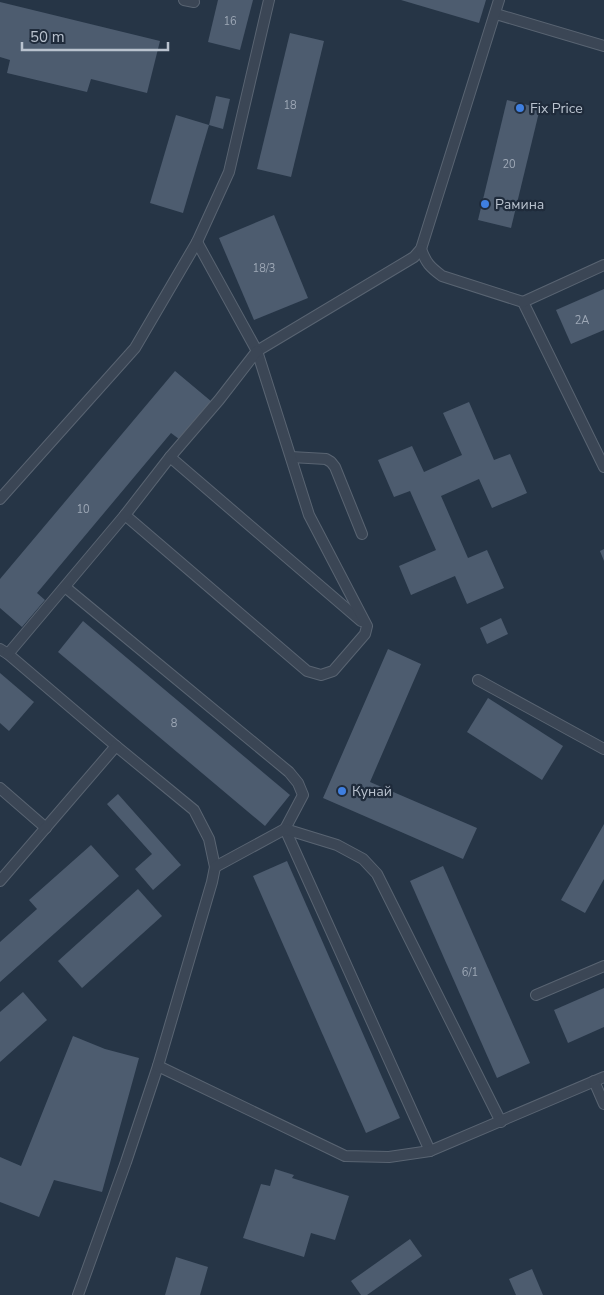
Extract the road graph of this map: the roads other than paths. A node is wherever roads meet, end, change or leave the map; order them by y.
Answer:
1 (269, 0) edge
2 (499, 0) edge
3 (496, 14) junction
4 (604, 46) edge
5 (197, 242) junction
6 (421, 249) junction
7 (604, 265) edge
8 (523, 302) junction
9 (257, 351) junction
10 (170, 457) junction
11 (291, 457) junction
12 (604, 467) edge
13 (0, 499) edge
14 (125, 515) junction
15 (362, 534) dead end
16 (65, 587) junction
17 (367, 626) junction
18 (4, 651) edge
19 (478, 680) dead end
20 (116, 746) junction
21 (604, 749) edge
22 (0, 788) edge
23 (46, 828) junction
24 (285, 829) junction
25 (214, 866) junction
26 (0, 881) edge
27 (604, 966) edge
28 (536, 995) dead end
29 (158, 1066) junction
30 (599, 1079) edge
31 (604, 1104) edge
32 (500, 1122) junction
33 (430, 1151) junction
34 (78, 1295) edge

1 - 5 lane
2 - 3 lane
3 - 4 lane
3 - 6 lane
5 - 9 lane
5 - 13 lane
6 - 8 lane
6 - 9 lane
7 - 8 lane
8 - 12 lane
9 - 10 lane
9 - 11 lane
10 - 14 lane
10 - 17 lane
11 - 15 lane
11 - 17 lane
14 - 16 lane
14 - 17 lane
16 - 18 lane
16 - 24 lane
18 - 20 lane
19 - 21 lane
20 - 23 lane
20 - 25 lane
22 - 23 lane
23 - 26 lane
24 - 25 lane
24 - 32 lane
24 - 33 lane
25 - 29 lane
27 - 28 lane
29 - 33 lane
29 - 34 lane
30 - 31 lane
30 - 32 lane
32 - 33 lane

